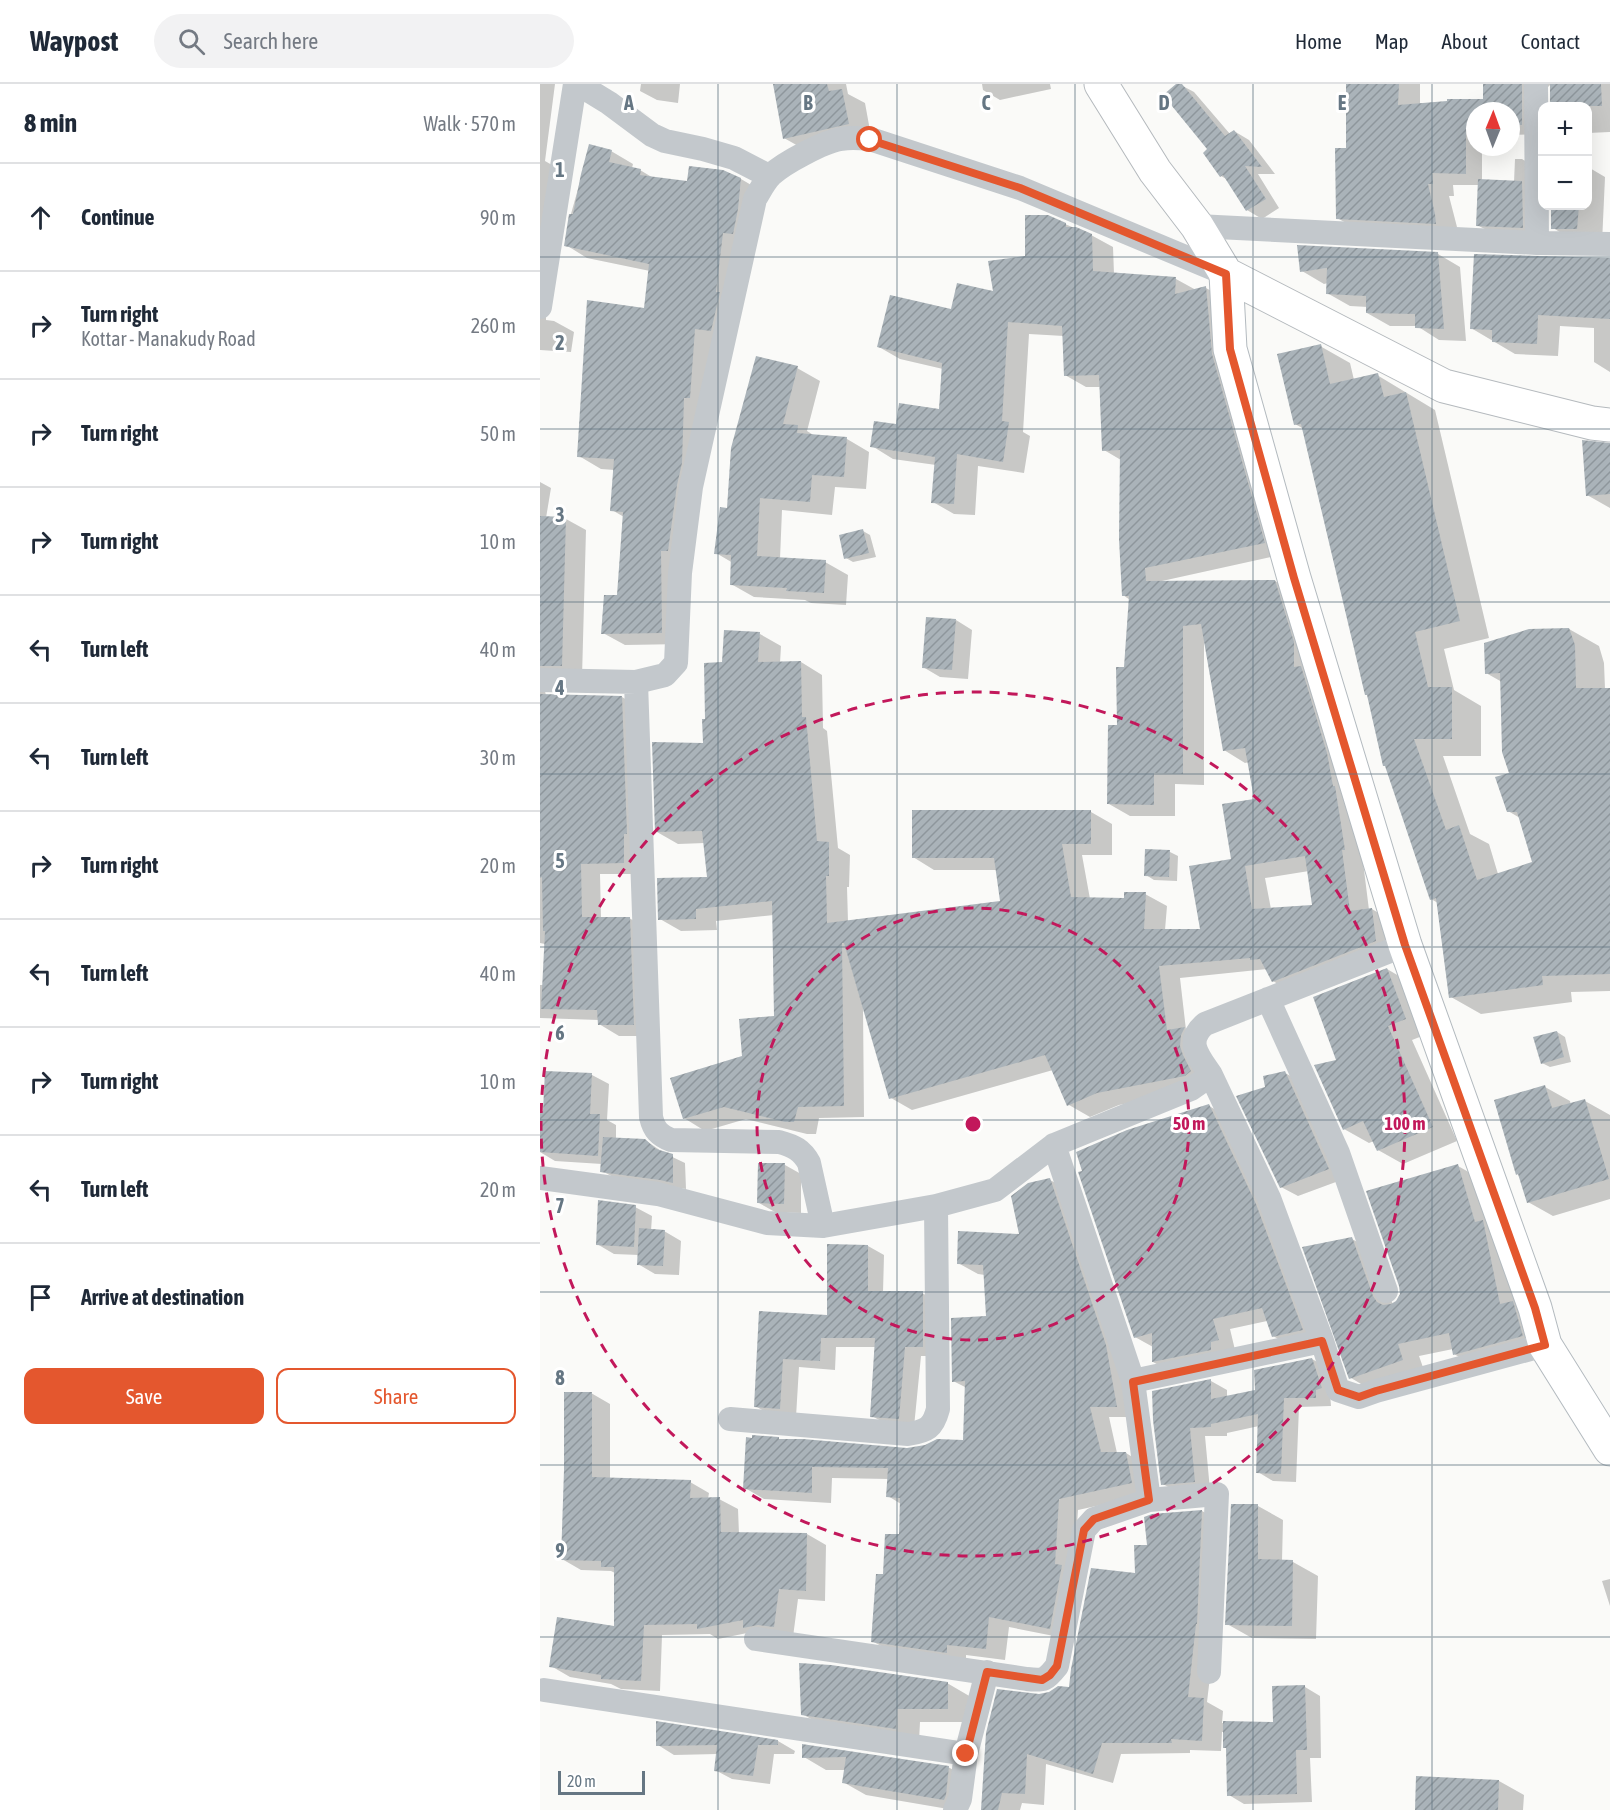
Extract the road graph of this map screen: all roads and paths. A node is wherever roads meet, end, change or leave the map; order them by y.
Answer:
1 (576, 84) edge
2 (1101, 84) edge
3 (1536, 84) edge
4 (770, 176) junction
5 (1197, 226) junction
6 (1537, 243) junction
7 (1610, 244) edge
8 (1226, 274) junction
9 (540, 307) edge
10 (1610, 425) edge
11 (540, 680) edge
12 (636, 682) junction
13 (1405, 945) junction
14 (1268, 999) junction
15 (1211, 1075) junction
16 (1054, 1145) junction
17 (540, 1178) edge
18 (936, 1206) junction
19 (823, 1226) junction
20 (1386, 1291) dead end
21 (1322, 1341) junction
22 (1545, 1345) junction
23 (1133, 1382) junction
24 (730, 1419) dead end
25 (1610, 1449) edge
26 (1149, 1500) junction
27 (756, 1639) dead end
28 (987, 1672) junction
29 (1209, 1672) dead end
30 (544, 1690) dead end
31 (966, 1754) junction
32 (955, 1810) edge

1 - 4 street
1 - 9 street
2 - 5 main road
3 - 6 street
4 - 8 street
4 - 12 street
5 - 6 street
5 - 8 main road
6 - 7 street
8 - 10 main road
8 - 13 main road
11 - 12 street
12 - 19 street
13 - 14 street
13 - 22 main road
14 - 15 street
14 - 20 street
15 - 16 street
15 - 21 street
16 - 18 street
16 - 23 street
17 - 19 street
18 - 19 street
18 - 24 street
21 - 22 street
21 - 23 street
22 - 25 main road
23 - 26 street
26 - 28 street
26 - 29 street
27 - 28 street
28 - 31 street
30 - 31 street
31 - 32 street

